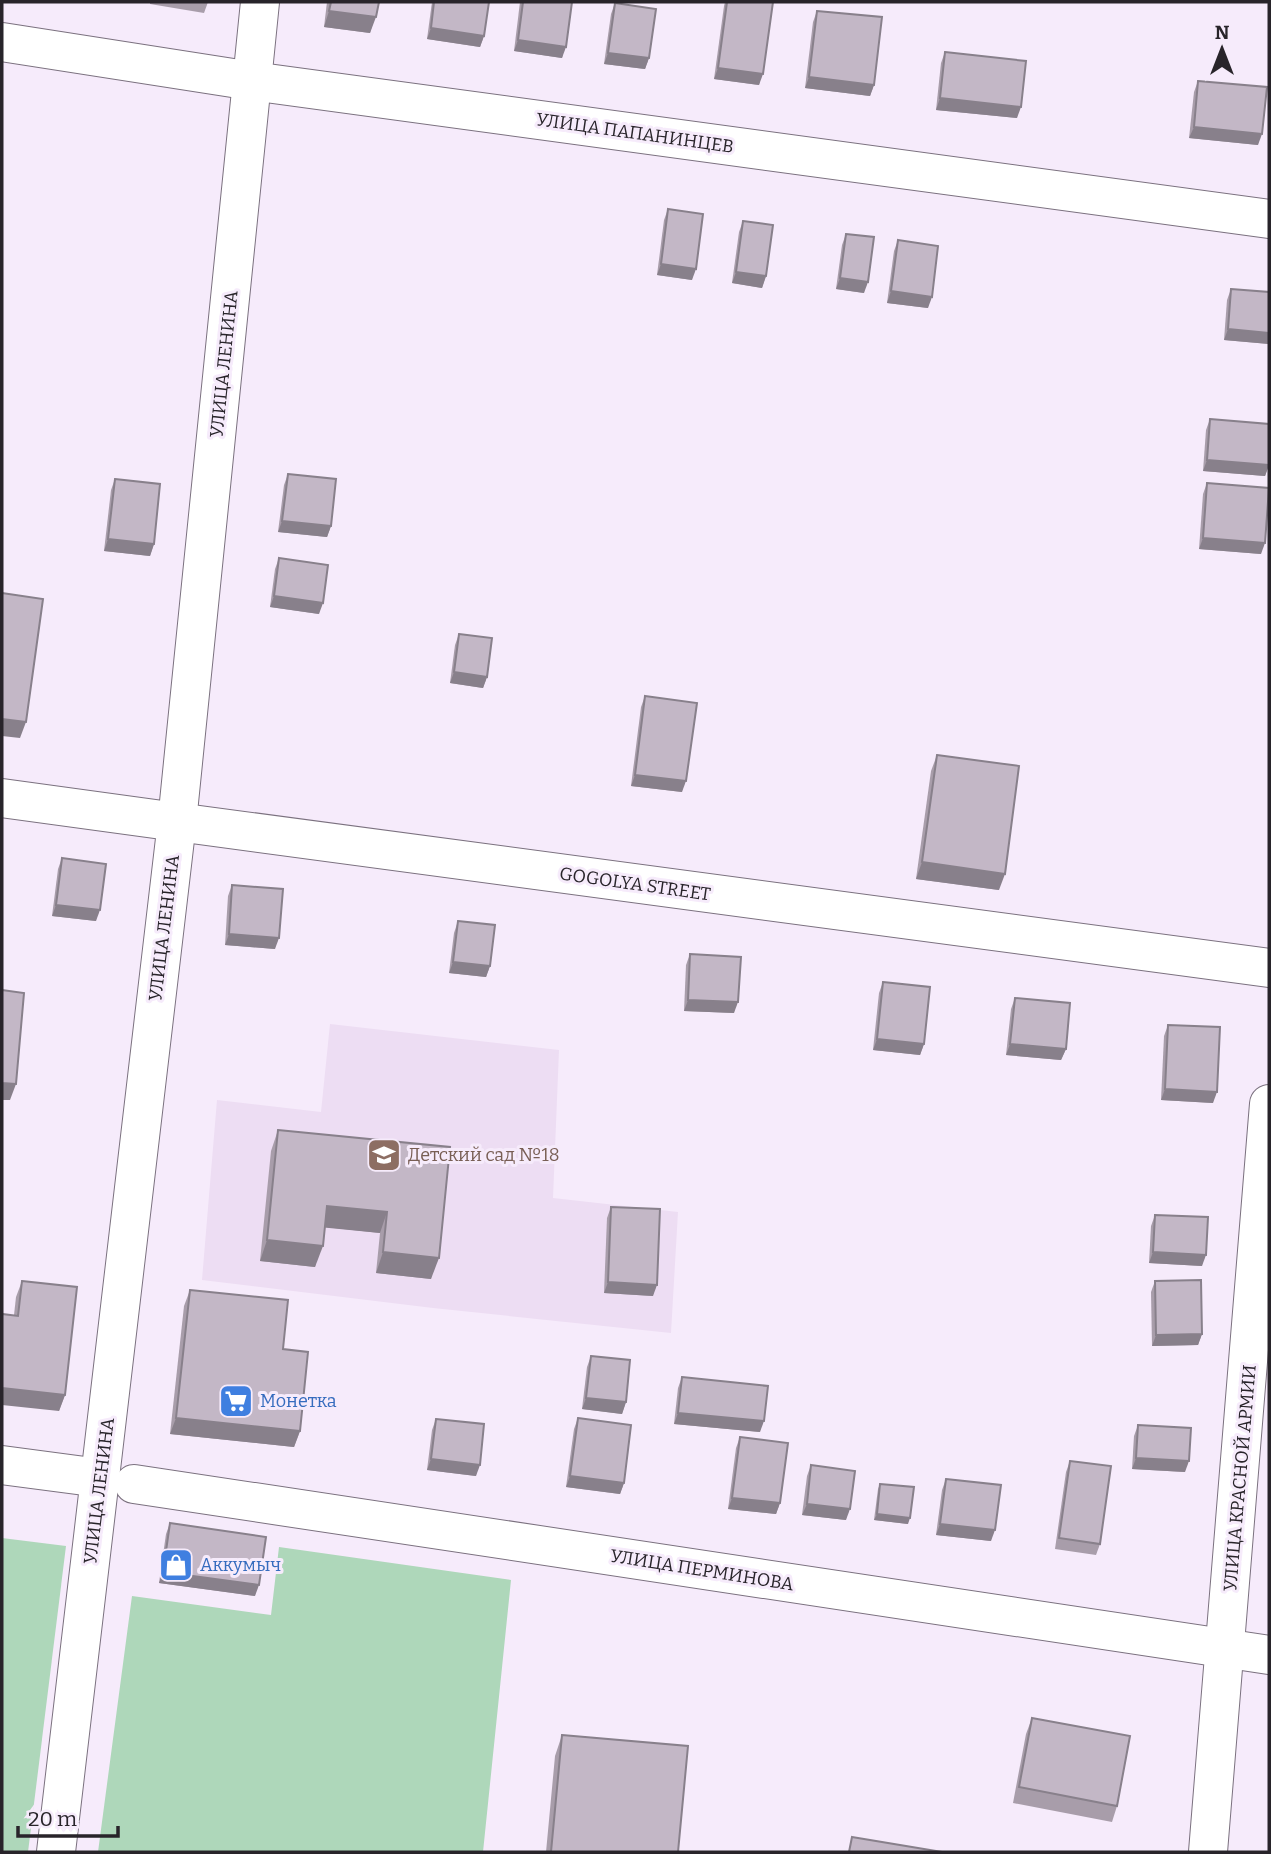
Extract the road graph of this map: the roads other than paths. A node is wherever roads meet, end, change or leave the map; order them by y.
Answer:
1 (260, 2) edge
2 (2, 42) edge
3 (253, 81) junction
4 (1269, 219) edge
5 (2, 798) edge
6 (177, 822) junction
7 (1269, 968) edge
8 (1269, 1104) edge
9 (2, 1465) edge
10 (117, 1481) junction
11 (1226, 1648) junction
12 (1269, 1655) edge
13 (56, 1852) edge
14 (1208, 1852) edge

1 - 3 street, УЛИЦА ЛЕНИНА
2 - 3 street, УЛИЦА ПАПАНИНЦЕВ
3 - 4 street, УЛИЦА ПАПАНИНЦЕВ
3 - 6 street, УЛИЦА ЛЕНИНА
5 - 6 street, GOGOLYA STREET
6 - 7 street, GOGOLYA STREET
6 - 10 street, УЛИЦА ЛЕНИНА
8 - 11 street, УЛИЦА КРАСНОЙ АРМИИ
9 - 10 street, УЛИЦА ПЕРМИНОВА
10 - 11 street, УЛИЦА ПЕРМИНОВА
10 - 13 street, УЛИЦА ЛЕНИНА
11 - 12 street, УЛИЦА ПЕРМИНОВА
11 - 14 street, УЛИЦА КРАСНОЙ АРМИИ

